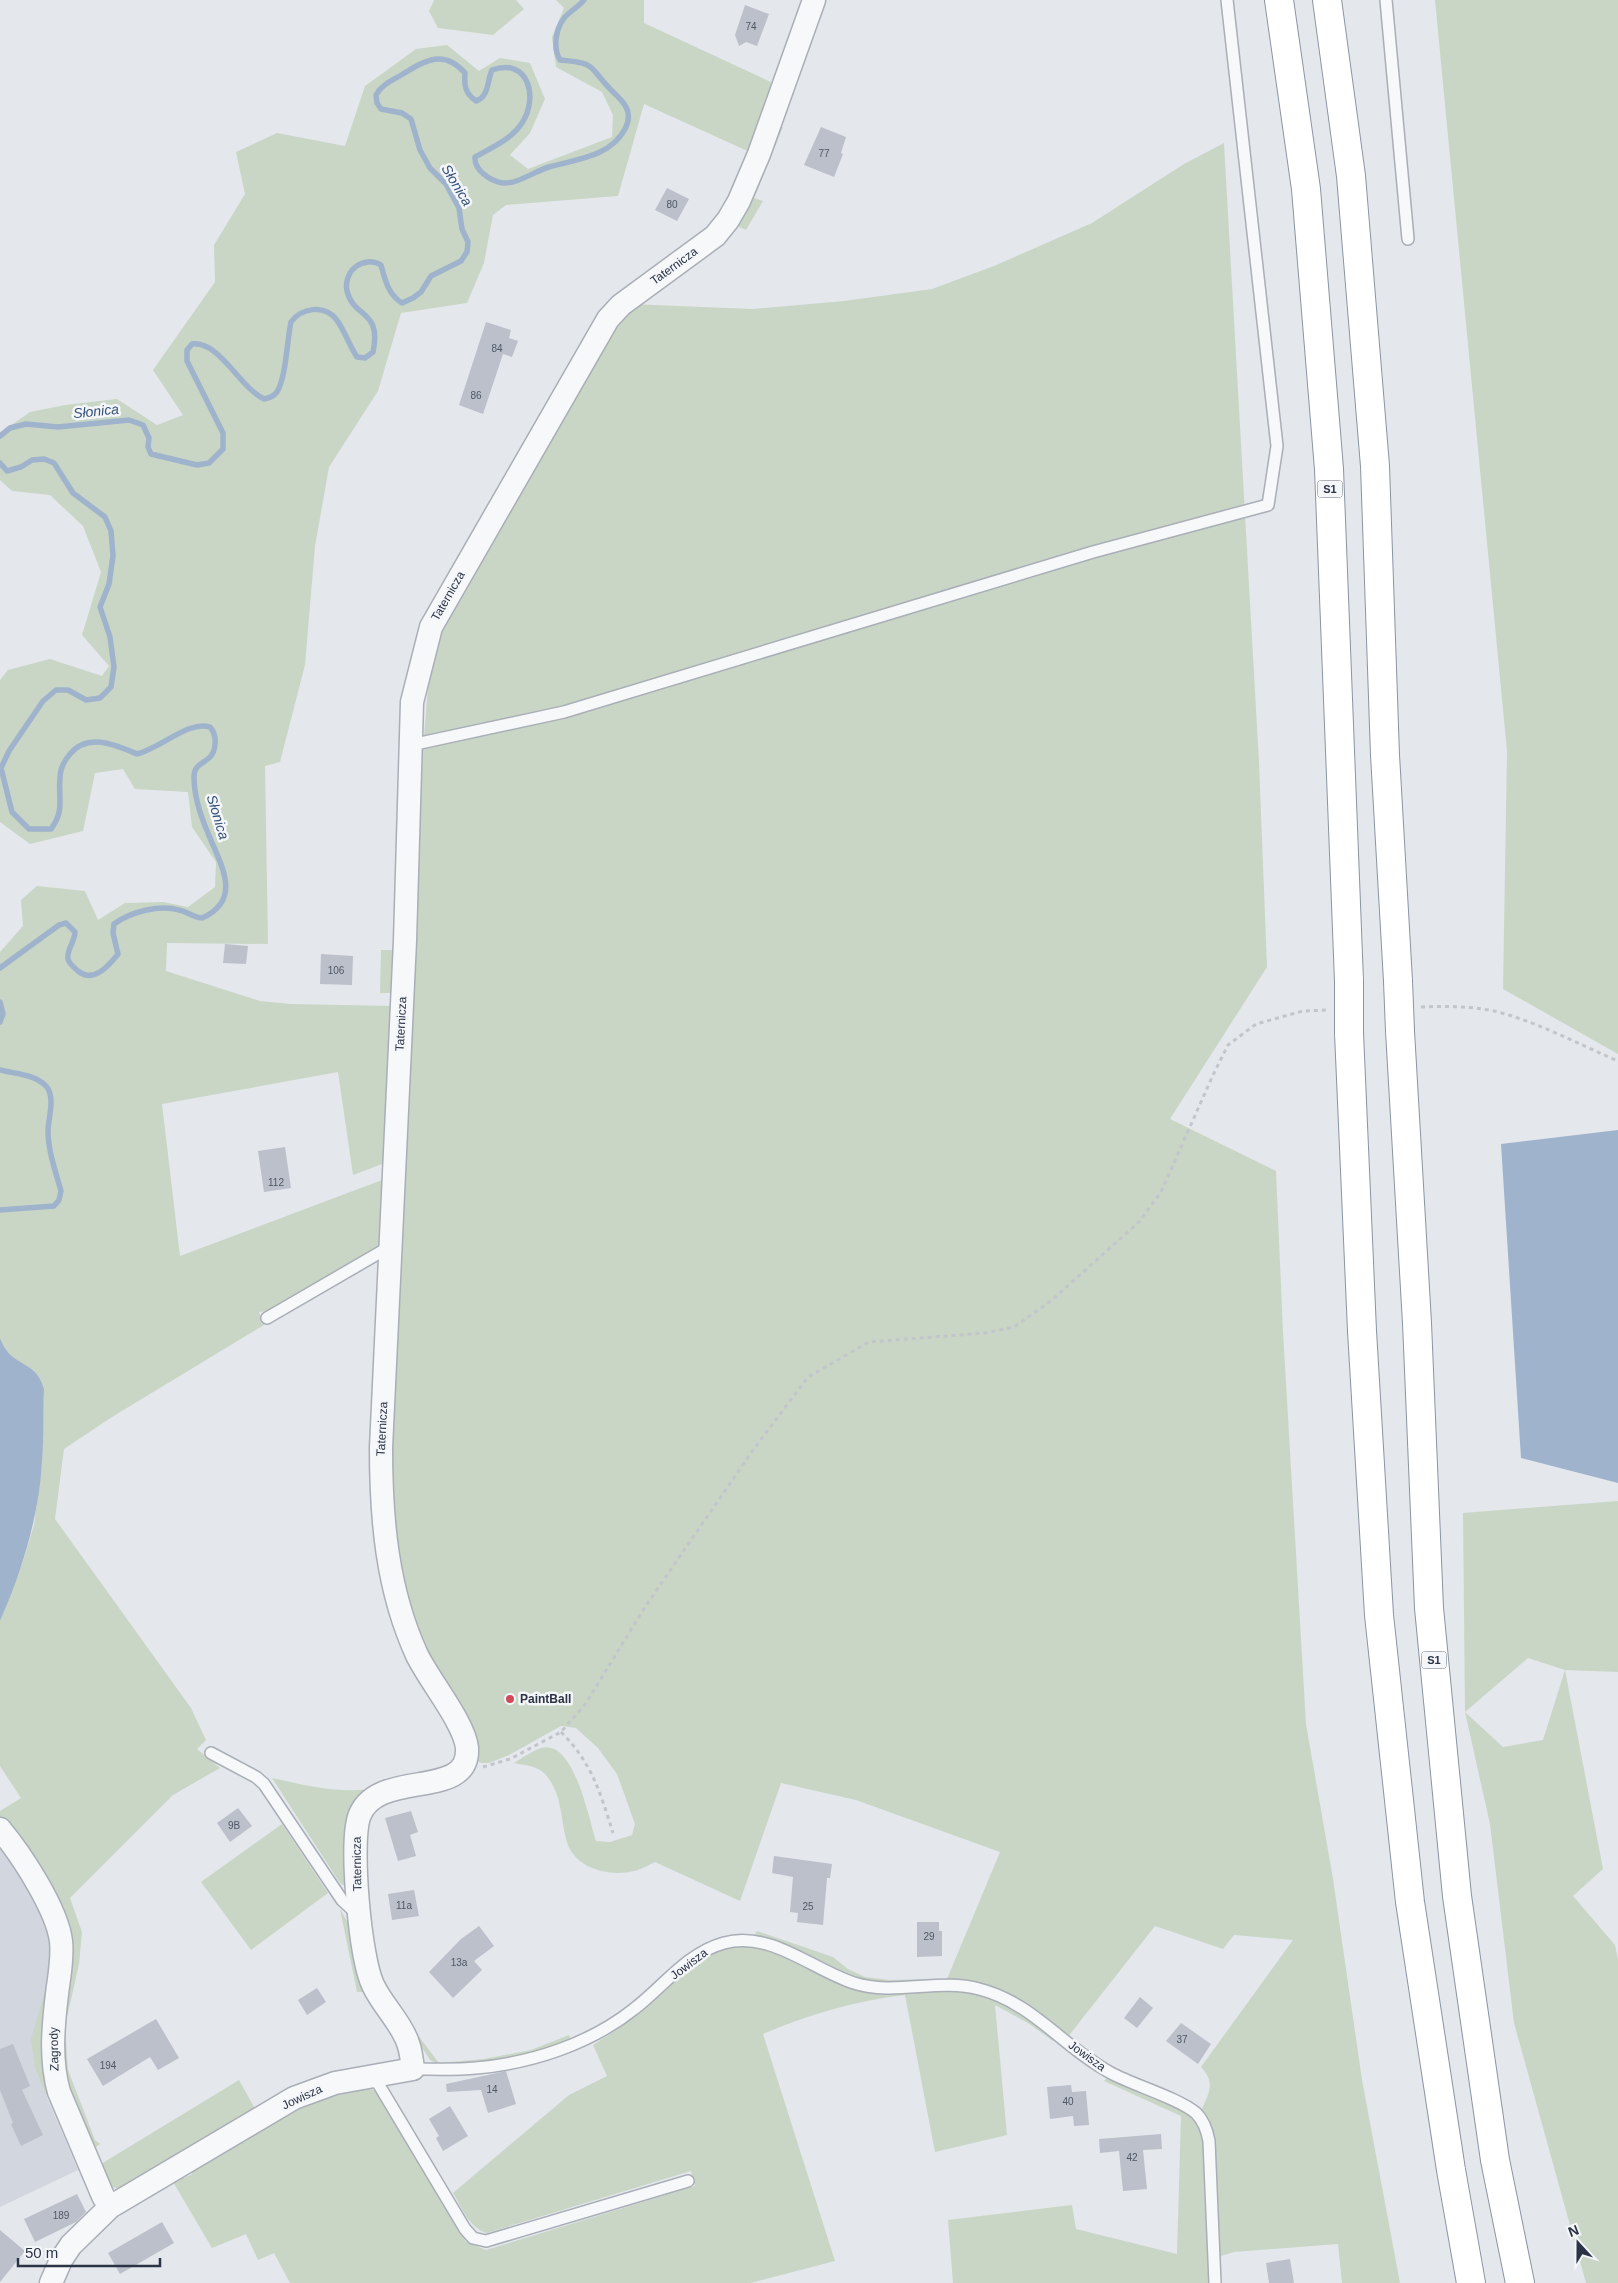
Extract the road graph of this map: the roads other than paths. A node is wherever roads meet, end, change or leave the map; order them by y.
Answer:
1 (814, 0) edge
2 (1227, 0) edge
3 (1279, 0) edge
4 (1327, 0) edge
5 (1386, 0) edge
6 (1408, 239) dead end
7 (411, 744) junction
8 (391, 1246) junction
9 (267, 1318) dead end
10 (211, 1753) dead end
11 (0, 1829) edge
12 (359, 1916) junction
13 (413, 2069) junction
14 (373, 2075) junction
15 (688, 2181) dead end
16 (110, 2208) junction
17 (51, 2283) edge
18 (1215, 2283) edge
19 (1471, 2283) edge
20 (1520, 2283) edge

1 - 7 street, Taternicza
2 - 7 lane
3 - 19 highway, S1, bridge
4 - 20 highway, S1, bridge
5 - 6 lane
7 - 8 street, Taternicza
8 - 9 lane
8 - 12 street, Taternicza
10 - 12 lane
11 - 16 street, Zagrody
12 - 13 street, Taternicza
13 - 14 street, Jowisza
13 - 18 lane, Jowisza
14 - 15 lane
14 - 16 street, Jowisza
16 - 17 street

